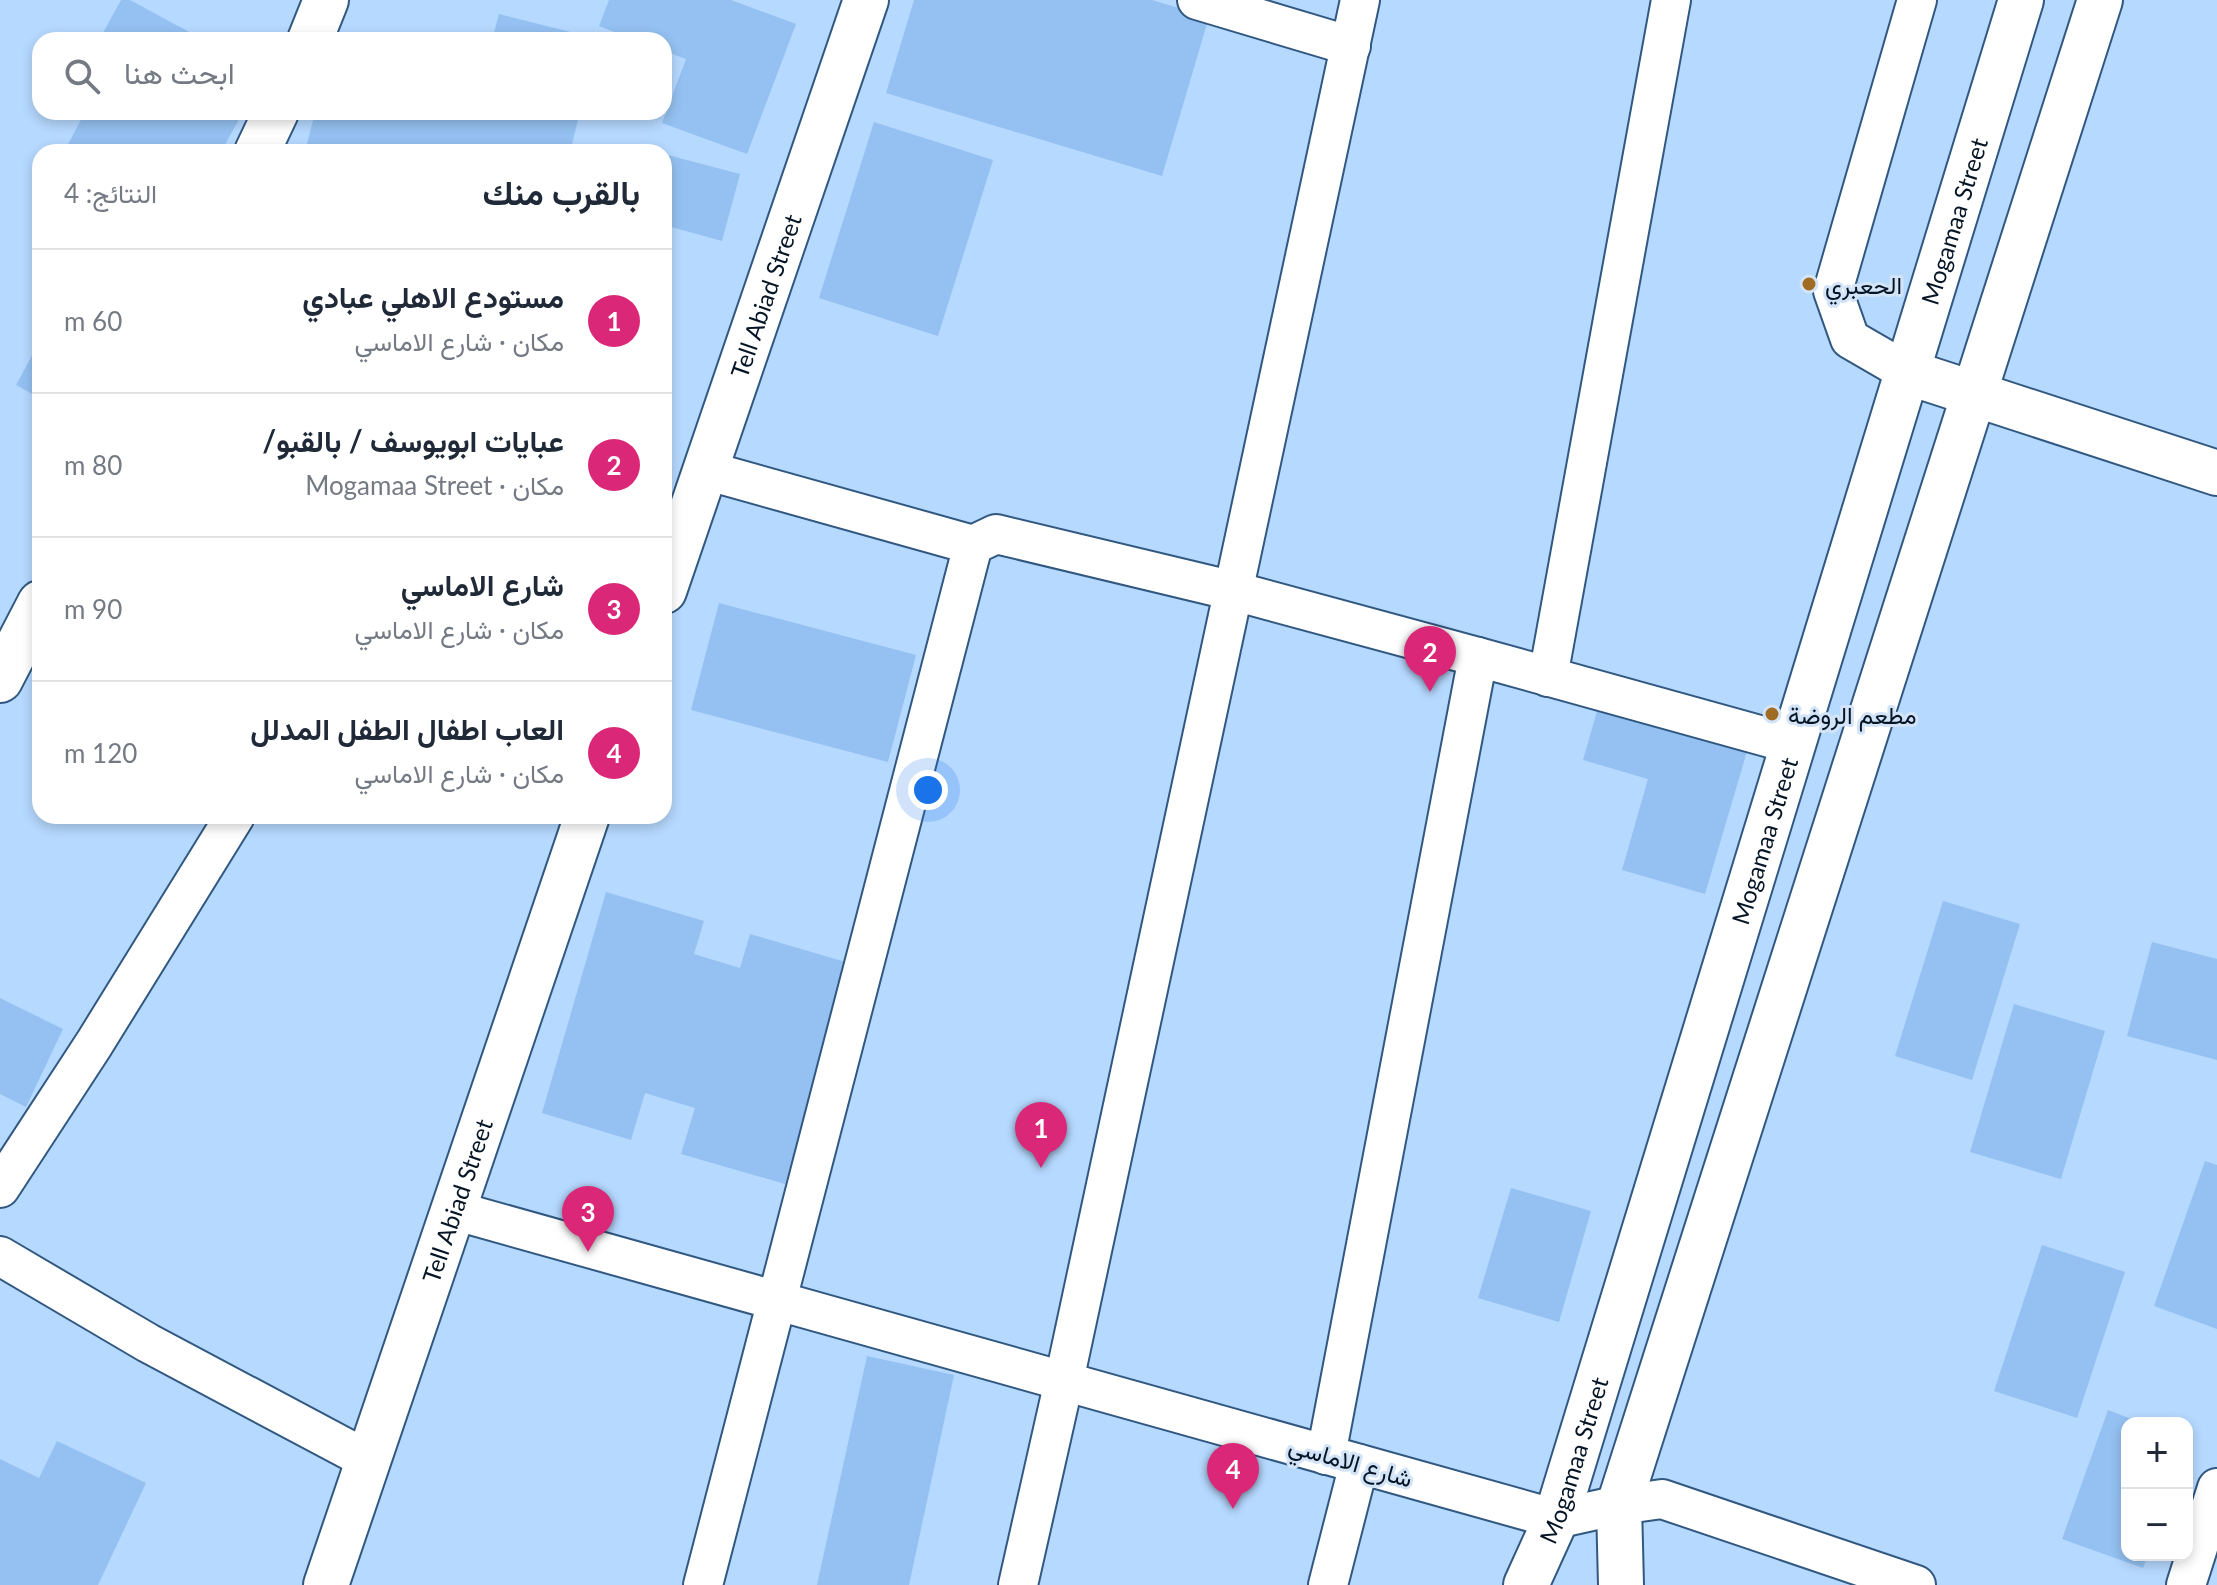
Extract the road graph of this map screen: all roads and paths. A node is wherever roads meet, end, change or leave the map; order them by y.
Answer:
1 (326, 0) edge
2 (1197, 0) edge
3 (1360, 0) edge
4 (1671, 0) edge
5 (1917, 0) edge
6 (2021, 0) edge
7 (2100, 0) edge
8 (860, 1) edge
9 (313, 32) edge
10 (1351, 46) junction
11 (272, 120) edge
12 (261, 144) edge
13 (1907, 372) junction
14 (1974, 394) junction
15 (705, 470) junction
16 (2217, 473) edge
17 (973, 545) junction
18 (672, 567) edge
19 (1234, 591) junction
20 (32, 618) edge
21 (1478, 657) junction
22 (1548, 677) junction
23 (0, 680) edge
24 (1792, 744) junction
25 (230, 824) edge
26 (584, 824) edge
27 (0, 1188) edge
28 (453, 1210) junction
29 (0, 1256) edge
30 (777, 1301) junction
31 (1064, 1381) junction
32 (1342, 1459) junction
33 (368, 1460) junction
34 (2217, 1488) edge
35 (1619, 1505) junction
36 (1556, 1519) junction
37 (326, 1585) edge
38 (703, 1585) edge
39 (1018, 1585) edge
40 (1328, 1585) edge
41 (1526, 1585) edge
42 (1621, 1585) edge
43 (1916, 1585) edge
44 (2186, 1585) edge

1 - 9 main road
2 - 10 street
3 - 10 street
4 - 22 street
5 - 13 street
6 - 13 main road, Mogamaa Street
7 - 14 main road
8 - 15 main road, Tell Abiad Street
10 - 19 street
11 - 12 main road
13 - 14 main road
13 - 24 main road, Mogamaa Street
14 - 16 main road
14 - 35 main road
15 - 17 street
15 - 18 main road, Tell Abiad Street
17 - 19 street
17 - 30 street
19 - 21 street
19 - 31 street
20 - 23 main road
21 - 22 street
21 - 32 street
22 - 24 street
24 - 36 main road, Mogamaa Street
25 - 27 street
26 - 28 main road, Tell Abiad Street
28 - 30 street, شارع الاماسي
28 - 33 main road, Tell Abiad Street
29 - 33 street
30 - 31 street, شارع الاماسي
30 - 38 street
31 - 32 street, شارع الاماسي
31 - 39 street
32 - 36 street, شارع الاماسي
32 - 40 street
33 - 37 main road, Tell Abiad Street
34 - 44 street
35 - 36 street
35 - 42 main road
35 - 43 street
36 - 41 main road, Mogamaa Street

